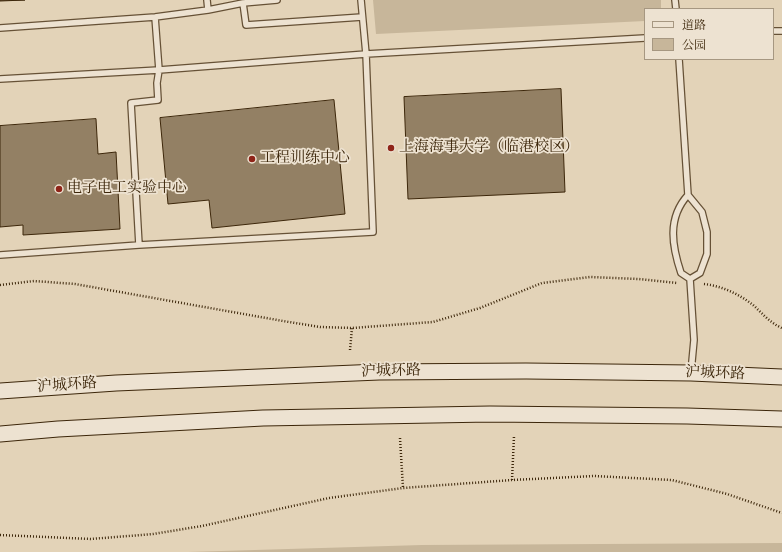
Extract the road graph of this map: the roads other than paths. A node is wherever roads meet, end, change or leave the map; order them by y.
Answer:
1 (207, 0) edge
2 (277, 0) edge
3 (361, 0) edge
4 (243, 3) junction
5 (208, 10) junction
6 (155, 17) junction
7 (362, 17) junction
8 (0, 28) edge
9 (644, 38) edge
10 (366, 54) junction
11 (679, 60) edge
12 (159, 70) junction
13 (0, 79) edge
14 (688, 195) junction
15 (139, 245) junction
16 (0, 255) edge
17 (690, 279) junction
18 (691, 373) junction
19 (782, 377) edge
20 (0, 391) edge
21 (782, 419) edge
22 (0, 434) edge

1 - 5 lane
2 - 4 lane
3 - 7 lane
4 - 5 lane
4 - 7 lane
5 - 6 lane
6 - 8 lane
6 - 12 lane
7 - 10 lane
9 - 10 lane
10 - 12 lane
10 - 15 lane
11 - 14 lane
12 - 13 lane
12 - 15 lane
14 - 17 lane
14 - 17 lane
15 - 16 lane
17 - 18 lane
18 - 19 main road, 沪城环路
18 - 20 main road, 沪城环路
21 - 22 main road

